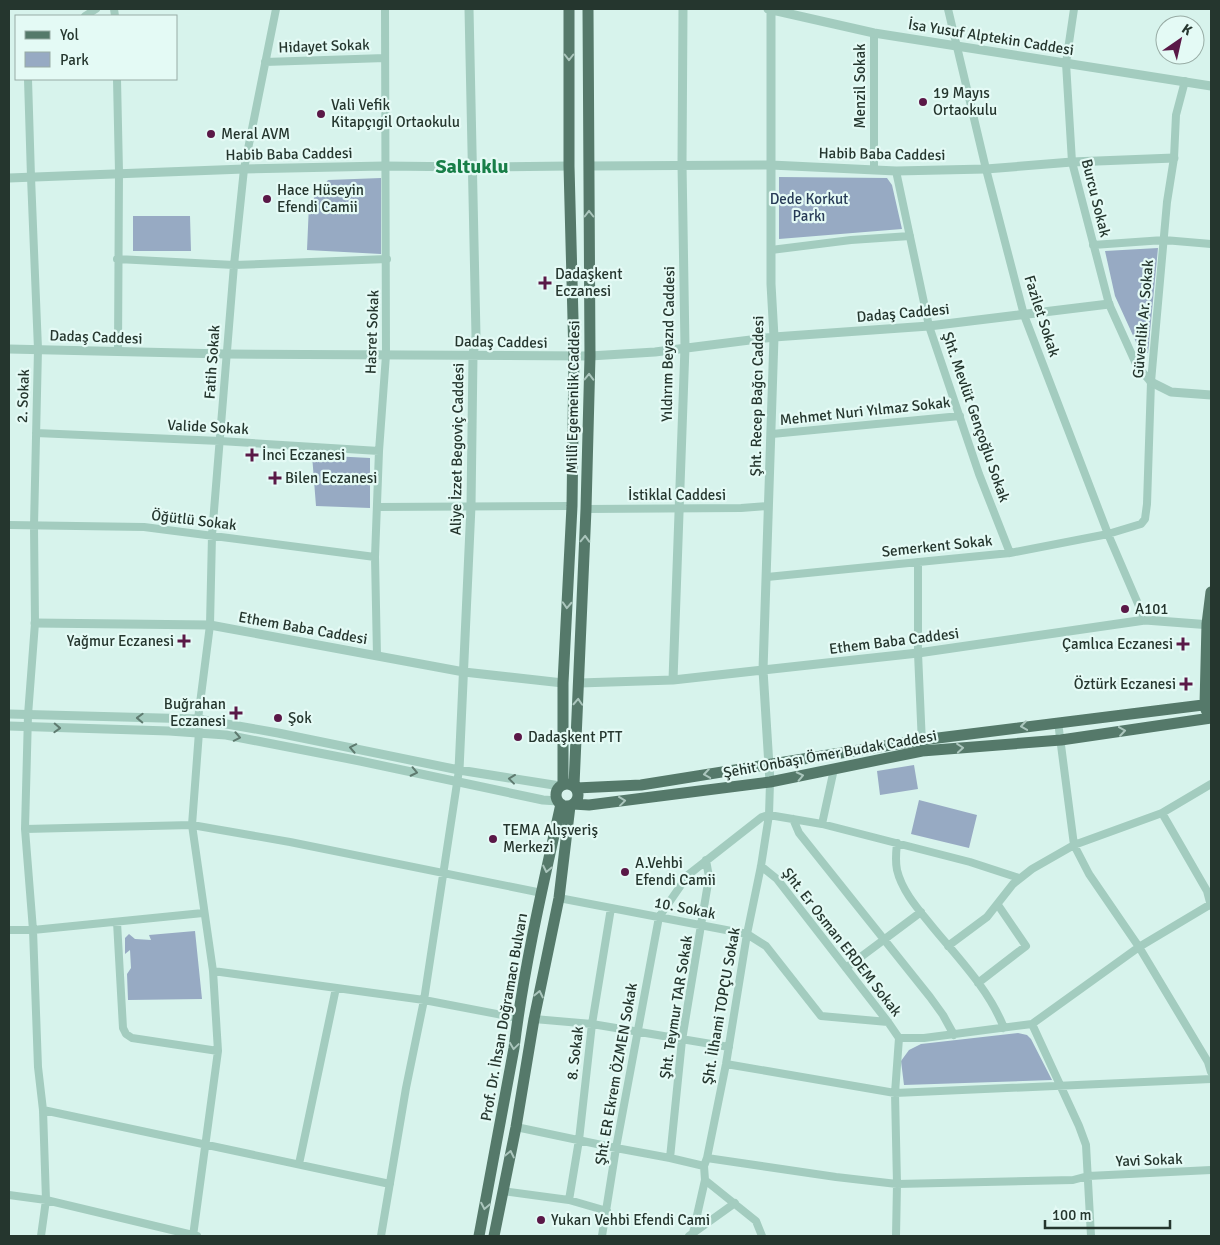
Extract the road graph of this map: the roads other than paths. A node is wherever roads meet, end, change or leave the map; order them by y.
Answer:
1 (276, 9) edge
2 (385, 9) edge
3 (469, 9) edge
4 (569, 9) edge
5 (588, 9) edge
6 (683, 9) edge
7 (770, 9) edge
8 (948, 9) edge
9 (1074, 9) edge
10 (874, 33) junction
11 (956, 46) junction
12 (385, 58) junction
13 (265, 62) junction
14 (1066, 63) junction
15 (28, 80) edge
16 (117, 80) edge
17 (1185, 81) junction
18 (1211, 86) edge
19 (1174, 158) junction
20 (1072, 162) junction
21 (682, 164) junction
22 (771, 165) junction
23 (384, 166) junction
24 (569, 166) junction
25 (589, 166) junction
26 (473, 167) junction
27 (244, 168) junction
28 (874, 169) junction
29 (986, 169) junction
30 (896, 171) junction
31 (119, 172) junction
32 (9, 178) edge
33 (31, 178) junction
34 (910, 236) junction
35 (1164, 240) junction
36 (1211, 244) edge
37 (1094, 245) junction
38 (771, 250) junction
39 (117, 259) junction
40 (387, 259) junction
41 (234, 265) junction
42 (1109, 304) junction
43 (1024, 314) junction
44 (929, 326) junction
45 (774, 337) junction
46 (685, 347) junction
47 (9, 348) edge
48 (38, 349) junction
49 (118, 351) junction
50 (226, 354) junction
51 (386, 355) junction
52 (473, 355) junction
53 (590, 356) junction
54 (574, 357) junction
55 (1151, 382) junction
56 (1211, 395) edge
57 (960, 416) junction
58 (36, 434) junction
59 (772, 434) junction
60 (220, 441) junction
61 (379, 451) junction
62 (471, 506) junction
63 (572, 506) junction
64 (768, 506) junction
65 (378, 507) junction
66 (586, 509) junction
67 (679, 509) junction
68 (9, 525) edge
69 (34, 526) junction
70 (1108, 534) junction
71 (212, 535) junction
72 (1010, 553) junction
73 (375, 557) junction
74 (918, 562) junction
75 (767, 578) junction
76 (1211, 592) edge
77 (1145, 620) junction
78 (35, 623) junction
79 (210, 625) junction
80 (1209, 625) edge
81 (918, 653) junction
82 (376, 656) junction
83 (763, 670) junction
84 (464, 672) junction
85 (673, 680) junction
86 (563, 683) junction
87 (579, 683) junction
88 (1208, 704) edge
89 (9, 714) edge
90 (28, 714) junction
91 (198, 719) junction
92 (1210, 720) edge
93 (1058, 722) junction
94 (9, 726) edge
95 (28, 727) junction
96 (199, 732) junction
97 (1061, 740) junction
98 (922, 745) junction
99 (770, 763) junction
100 (834, 769) junction
101 (459, 770) junction
102 (458, 782) junction
103 (770, 782) junction
104 (1211, 784) edge
105 (568, 786) junction
106 (566, 804) junction
107 (1162, 813) junction
108 (769, 815) junction
109 (793, 819) junction
110 (822, 824) junction
111 (192, 825) junction
112 (25, 829) junction
113 (897, 844) junction
114 (1074, 845) junction
115 (706, 860) junction
116 (761, 866) junction
117 (444, 874) junction
118 (1019, 878) junction
119 (542, 893) junction
120 (559, 898) junction
121 (998, 905) junction
122 (1211, 905) edge
123 (611, 908) junction
124 (921, 912) junction
125 (203, 913) junction
126 (659, 917) junction
127 (118, 922) junction
128 (702, 926) junction
129 (9, 930) edge
130 (33, 930) junction
131 (747, 934) junction
132 (885, 940) junction
133 (948, 946) junction
134 (1139, 947) junction
135 (846, 968) junction
136 (213, 971) junction
137 (978, 983) junction
138 (336, 988) junction
139 (424, 1000) junction
140 (518, 1018) junction
141 (534, 1019) junction
142 (888, 1022) junction
143 (592, 1024) junction
144 (1032, 1024) junction
145 (1004, 1028) junction
146 (637, 1032) junction
147 (954, 1035) junction
148 (899, 1038) junction
149 (682, 1040) junction
150 (728, 1047) junction
151 (218, 1051) junction
152 (726, 1064) junction
153 (1211, 1072) edge
154 (1211, 1078) edge
155 (1060, 1086) junction
156 (895, 1093) junction
157 (42, 1110) junction
158 (516, 1127) junction
159 (579, 1140) junction
160 (205, 1144) junction
161 (616, 1148) junction
162 (670, 1158) junction
163 (705, 1162) junction
164 (299, 1164) junction
165 (1211, 1170) edge
166 (1088, 1176) junction
167 (705, 1180) junction
168 (390, 1184) junction
169 (897, 1184) junction
170 (502, 1191) junction
171 (9, 1195) edge
172 (46, 1200) junction
173 (569, 1200) junction
174 (735, 1203) junction
175 (607, 1211) junction
176 (691, 1234) edge
177 (41, 1236) edge
178 (195, 1236) edge
179 (381, 1236) edge
180 (479, 1236) edge
181 (494, 1236) edge
182 (602, 1236) edge
183 (762, 1236) edge
184 (896, 1236) edge
185 (1091, 1236) edge

1 - 13 street, Fatih Sokak
2 - 12 street, Hasret Sokak
3 - 26 street, Aliye İzzet Begoviç Caddesi
4 -> 24 main road, Millî Egemenlik Caddesi
5 - 25 main road, Millî Egemenlik Caddesi
6 - 21 street, Yıldırım Beyazıd Caddesi
7 - 10 street, İsa Yusuf Alptekin Caddesi
7 - 22 street, Şht. Recep Bağcı Caddesi
8 - 11 street, Fazilet Sokak
9 - 14 street, Burcu Sokak
10 - 11 street, İsa Yusuf Alptekin Caddesi
10 - 28 street, Menzil Sokak
11 - 14 street, İsa Yusuf Alptekin Caddesi
11 - 29 street, Fazilet Sokak
12 - 13 street, Hidayet Sokak
12 - 23 street, Hasret Sokak
13 - 27 street, Fatih Sokak
14 - 17 street, İsa Yusuf Alptekin Caddesi
14 - 20 street, Burcu Sokak
15 - 33 street, 2. Sokak
16 - 31 street
17 - 18 street, İsa Yusuf Alptekin Caddesi
17 - 19 street, Güvenlik Ar. Sokak
19 - 20 street, Habib Baba Caddesi
19 - 35 street, Güvenlik Ar. Sokak
20 - 29 street, Habib Baba Caddesi
20 - 37 street, Burcu Sokak
21 - 22 street, Habib Baba Caddesi
21 - 25 street, Habib Baba Caddesi
21 - 46 street, Yıldırım Beyazıd Caddesi
22 - 28 street, Habib Baba Caddesi
22 - 38 street, Şht. Recep Bağcı Caddesi
23 - 26 street, Habib Baba Caddesi
23 - 27 street, Habib Baba Caddesi
23 - 40 street, Hasret Sokak
24 - 26 street, Habib Baba Caddesi
24 - 54 main road, Millî Egemenlik Caddesi
53 -> 25 main road, Millî Egemenlik Caddesi
26 - 52 street, Aliye İzzet Begoviç Caddesi
27 - 31 street, Habib Baba Caddesi
27 - 41 street, Fatih Sokak
28 - 30 street, Habib Baba Caddesi
29 - 30 street, Habib Baba Caddesi
29 - 43 street, Fazilet Sokak
30 - 34 street, Şht. Mevlüt Gençoğlu Sokak
31 - 33 street, Habib Baba Caddesi
31 - 39 street
32 - 33 street, Habib Baba Caddesi
33 - 48 street, 2. Sokak
34 - 38 street
34 - 44 street, Şht. Mevlüt Gençoğlu Sokak
35 - 36 street
35 - 37 street
35 - 55 street, Güvenlik Ar. Sokak
37 - 42 street, Burcu Sokak
38 - 45 street, Şht. Recep Bağcı Caddesi
39 - 41 street
39 - 49 street
40 - 41 street
40 - 51 street, Hasret Sokak
41 - 50 street, Fatih Sokak
42 - 43 street, Dadaş Caddesi
42 - 55 street, Burcu Sokak
43 - 44 street, Dadaş Caddesi
43 - 70 street, Fazilet Sokak
44 - 45 street, Dadaş Caddesi
44 - 57 street, Şht. Mevlüt Gençoğlu Sokak
45 - 46 street, Dadaş Caddesi
45 - 59 street, Şht. Recep Bağcı Caddesi
46 - 53 street, Dadaş Caddesi
46 - 67 street, Yıldırım Beyazıd Caddesi
47 - 48 street, Dadaş Caddesi
48 - 49 street, Dadaş Caddesi
48 - 58 street, 2. Sokak
49 - 50 street, Dadaş Caddesi
50 - 51 street, Dadaş Caddesi
50 - 60 street, Fatih Sokak
51 - 52 street, Dadaş Caddesi
51 - 61 street, Hasret Sokak
52 - 54 street, Dadaş Caddesi
52 - 62 street, Aliye İzzet Begoviç Caddesi
53 - 54 street, Dadaş Caddesi
66 -> 53 main road, Millî Egemenlik Caddesi
54 - 63 main road, Millî Egemenlik Caddesi
55 - 56 street
55 - 70 street, Güvenlik Ar. Sokak
57 - 59 street, Mehmet Nuri Yılmaz Sokak
57 - 72 street, Şht. Mevlüt Gençoğlu Sokak
58 - 60 street, Valide Sokak
58 - 69 street, 2. Sokak
59 - 64 street, Şht. Recep Bağcı Caddesi
60 - 61 street, Valide Sokak
60 - 71 street, Fatih Sokak
61 - 65 street, Hasret Sokak
62 - 63 street
62 - 65 street
62 - 84 street, Aliye İzzet Begoviç Caddesi
63 -> 86 main road, Millî Egemenlik Caddesi
64 - 67 street, İstiklal Caddesi
64 - 75 street, Şht. Recep Bağcı Caddesi
65 - 73 street, Hasret Sokak
66 - 67 street, İstiklal Caddesi
87 -> 66 main road, Millî Egemenlik Caddesi
67 - 85 street, Yıldırım Beyazıd Caddesi
68 - 69 street, Öğütlü Sokak
69 - 71 street, Öğütlü Sokak
69 - 78 street, 2. Sokak
70 - 72 street, Semerkent Sokak
70 - 77 street, Fazilet Sokak
71 - 73 street, Öğütlü Sokak
71 - 79 street, Fatih Sokak
72 - 74 street, Semerkent Sokak
73 - 82 street, Hasret Sokak
74 - 75 street, Semerkent Sokak
74 - 81 street
75 - 83 street, Şht. Recep Bağcı Caddesi
76 - 80 main road
77 - 80 street, Ethem Baba Caddesi
77 - 81 street, Ethem Baba Caddesi
78 - 79 street, Ethem Baba Caddesi
78 - 90 street, 2. Sokak
79 - 82 street, Ethem Baba Caddesi
79 - 91 street, Fatih Sokak
80 - 88 main road
81 - 83 street, Ethem Baba Caddesi
81 - 98 street
82 - 84 street, Ethem Baba Caddesi
83 - 85 street, Ethem Baba Caddesi
83 - 99 street, Şht. Recep Bağcı Caddesi
84 - 86 street, Ethem Baba Caddesi
84 - 101 street, Aliye İzzet Begoviç Caddesi
85 - 87 street, Ethem Baba Caddesi
86 - 105 main road, Millî Egemenlik Caddesi
105 -> 87 main road, Millî Egemenlik Caddesi
88 - 92 main road
88 - 93 main road, Şehit Onbaşı Ömer Budak Caddesi
89 - 90 street
91 -> 90 street
90 - 95 street, 2. Sokak
91 - 96 street, Fatih Sokak
101 -> 91 street
97 -> 92 main road, Şehit Onbaşı Ömer Budak Caddesi
93 - 97 street
93 -> 98 main road, Şehit Onbaşı Ömer Budak Caddesi
94 - 95 street
95 -> 96 street
95 - 112 street, 2. Sokak
96 -> 102 street
96 - 111 street, Fatih Sokak
98 -> 97 main road, Şehit Onbaşı Ömer Budak Caddesi
97 - 114 street
98 - 99 main road, Şehit Onbaşı Ömer Budak Caddesi
98 - 100 main road, Şehit Onbaşı Ömer Budak Caddesi
99 - 103 street, Şht. Recep Bağcı Caddesi
99 -> 105 main road, Şehit Onbaşı Ömer Budak Caddesi
103 -> 100 main road, Şehit Onbaşı Ömer Budak Caddesi
100 - 110 street
101 - 102 street
105 -> 101 street
102 - 106 street
102 - 117 street
106 -> 103 main road, Şehit Onbaşı Ömer Budak Caddesi
103 - 108 street, Şht. İlhami TOPÇU Sokak
104 - 107 street
105 - 106 main road
105 - 106 main road
106 -> 119 main road, Prof. Dr. İhsan Doğramacı Bulvarı
106 - 120 main road, Prof. Dr. İhsan Doğramacı Bulvarı
107 - 114 street
107 - 122 street
108 - 109 street
108 - 115 street
108 - 116 street, Şht. İlhami TOPÇU Sokak
109 - 110 street
109 - 132 street
110 - 113 street
111 - 112 street
111 - 117 street
111 - 125 street, Fatih Sokak
112 - 130 street, 2. Sokak
113 - 118 street
113 - 124 street
114 - 118 street
114 - 134 street
115 - 126 street
115 - 128 street, Şht. Teymur TAR Sokak
116 - 131 street, Şht. İlhami TOPÇU Sokak
116 - 135 street, Şht. Er Osman ERDEM Sokak
117 - 119 street
117 - 139 street
118 - 121 street
119 - 140 main road, Prof. Dr. İhsan Doğramacı Bulvarı
120 - 123 street, 10. Sokak
141 -> 120 main road, Prof. Dr. İhsan Doğramacı Bulvarı
121 - 133 street
121 - 137 street
122 - 134 street
123 - 126 street, 10. Sokak
123 - 143 street, 8. Sokak
124 - 132 street
124 - 133 street
125 - 127 street
125 - 136 street, Fatih Sokak
126 - 128 street, 10. Sokak
126 - 146 street, Şht. ER Ekrem ÖZMEN Sokak
127 - 130 street
127 - 151 street
128 - 131 street, 10. Sokak
128 - 149 street, Şht. Teymur TAR Sokak
129 - 130 street
130 - 157 street, 2. Sokak
131 - 142 street
131 - 150 street, Şht. İlhami TOPÇU Sokak
132 - 135 street
132 - 147 street
133 - 137 street
134 - 144 street
134 - 153 street
135 - 142 street, Şht. Er Osman ERDEM Sokak
136 - 138 street
136 - 151 street, Fatih Sokak
137 - 145 street
138 - 139 street
138 - 164 street
139 - 140 street
139 - 168 street
140 - 141 street
140 -> 180 main road, Prof. Dr. İhsan Doğramacı Bulvarı
141 - 143 street
141 - 158 main road, Prof. Dr. İhsan Doğramacı Bulvarı
142 - 148 street, Şht. Er Osman ERDEM Sokak
143 - 146 street
143 - 159 street, 8. Sokak
144 - 145 street
144 - 155 street
145 - 147 street
146 - 149 street
146 - 161 street, Şht. ER Ekrem ÖZMEN Sokak
147 - 148 street
148 - 156 street
149 - 150 street
149 - 162 street, Şht. Teymur TAR Sokak
150 - 152 street, Şht. İlhami TOPÇU Sokak
151 - 160 street, Fatih Sokak
152 - 156 street
152 - 163 street, Şht. İlhami TOPÇU Sokak
154 - 155 street
155 - 156 street
155 - 166 street
156 - 169 street
157 - 160 street
157 - 172 street, 2. Sokak
158 - 159 street, Yavi Sokak
170 -> 158 main road, Prof. Dr. İhsan Doğramacı Bulvarı
159 - 161 street, Yavi Sokak
159 - 173 street, 8. Sokak
160 - 164 street
160 - 178 street, Fatih Sokak
161 - 162 street, Yavi Sokak
161 - 175 street, Şht. ER Ekrem ÖZMEN Sokak
162 - 163 street, Yavi Sokak
163 - 167 street, Şht. İlhami TOPÇU Sokak
163 - 169 street, Yavi Sokak
164 - 168 street
165 - 166 street, Yavi Sokak
166 - 169 street, Yavi Sokak
166 - 185 street
167 - 174 street
167 - 176 street, Şht. İlhami TOPÇU Sokak
168 - 179 street
169 - 184 street
170 - 173 street
170 - 181 main road, Prof. Dr. İhsan Doğramacı Bulvarı
171 - 172 street
172 - 177 street, 2. Sokak
172 - 178 street
173 - 175 street
174 - 176 street
174 - 183 street
175 - 182 street, Şht. ER Ekrem ÖZMEN Sokak

